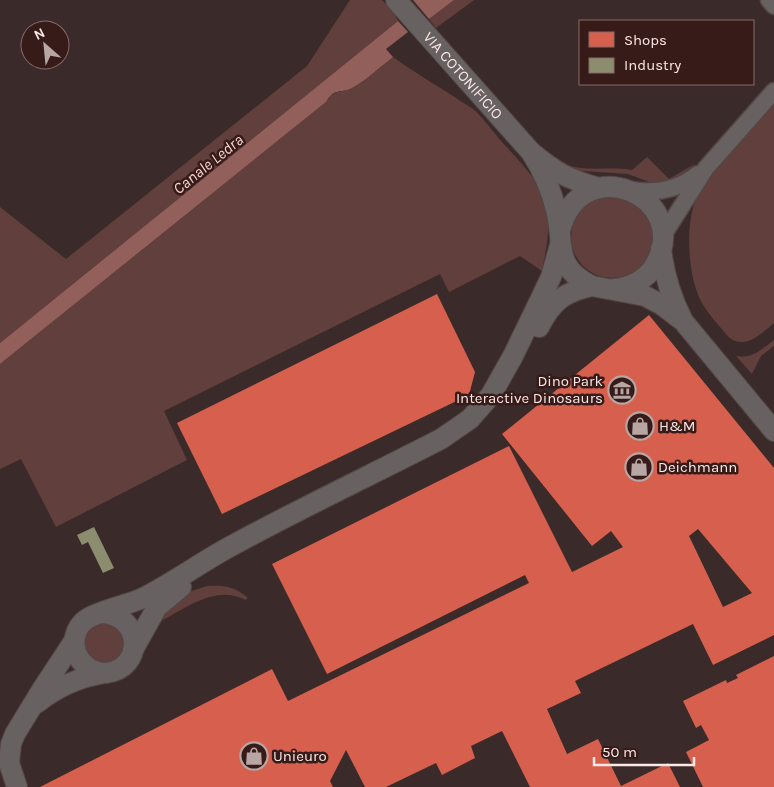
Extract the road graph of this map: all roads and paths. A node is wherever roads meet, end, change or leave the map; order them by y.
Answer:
1 (769, 0) edge
2 (401, 5) edge
3 (774, 6) edge
4 (774, 91) edge
5 (531, 152) junction
6 (706, 168) junction
7 (599, 188) junction
8 (631, 190) junction
9 (560, 238) junction
10 (662, 243) junction
11 (600, 288) junction
12 (683, 321) junction
13 (774, 431) edge
14 (101, 613) junction
15 (74, 641) junction
16 (133, 650) junction
17 (105, 673) junction
18 (30, 710) junction
19 (17, 787) edge

1 - 3 street
2 - 5 street, VIA COTONIFICIO
4 - 6 street
5 - 7 street, VIA COTONIFICIO
5 - 9 street, VIA COTONIFICIO
6 - 8 street
6 - 10 street
7 - 8 street, VIA COTONIFICIO
7 - 9 street, VIA COTONIFICIO
8 - 10 street, VIA COTONIFICIO
9 - 11 street, VIA COTONIFICIO
9 - 14 street
10 - 11 street
10 - 12 street, VIA COTONIFICIO
11 - 12 street, VIA COTONIFICIO
11 - 16 street
12 - 13 street, VIA COTONIFICIO
14 - 15 street
14 - 16 street
15 - 17 street
15 - 18 street
16 - 17 street
17 - 18 street
18 - 19 street

